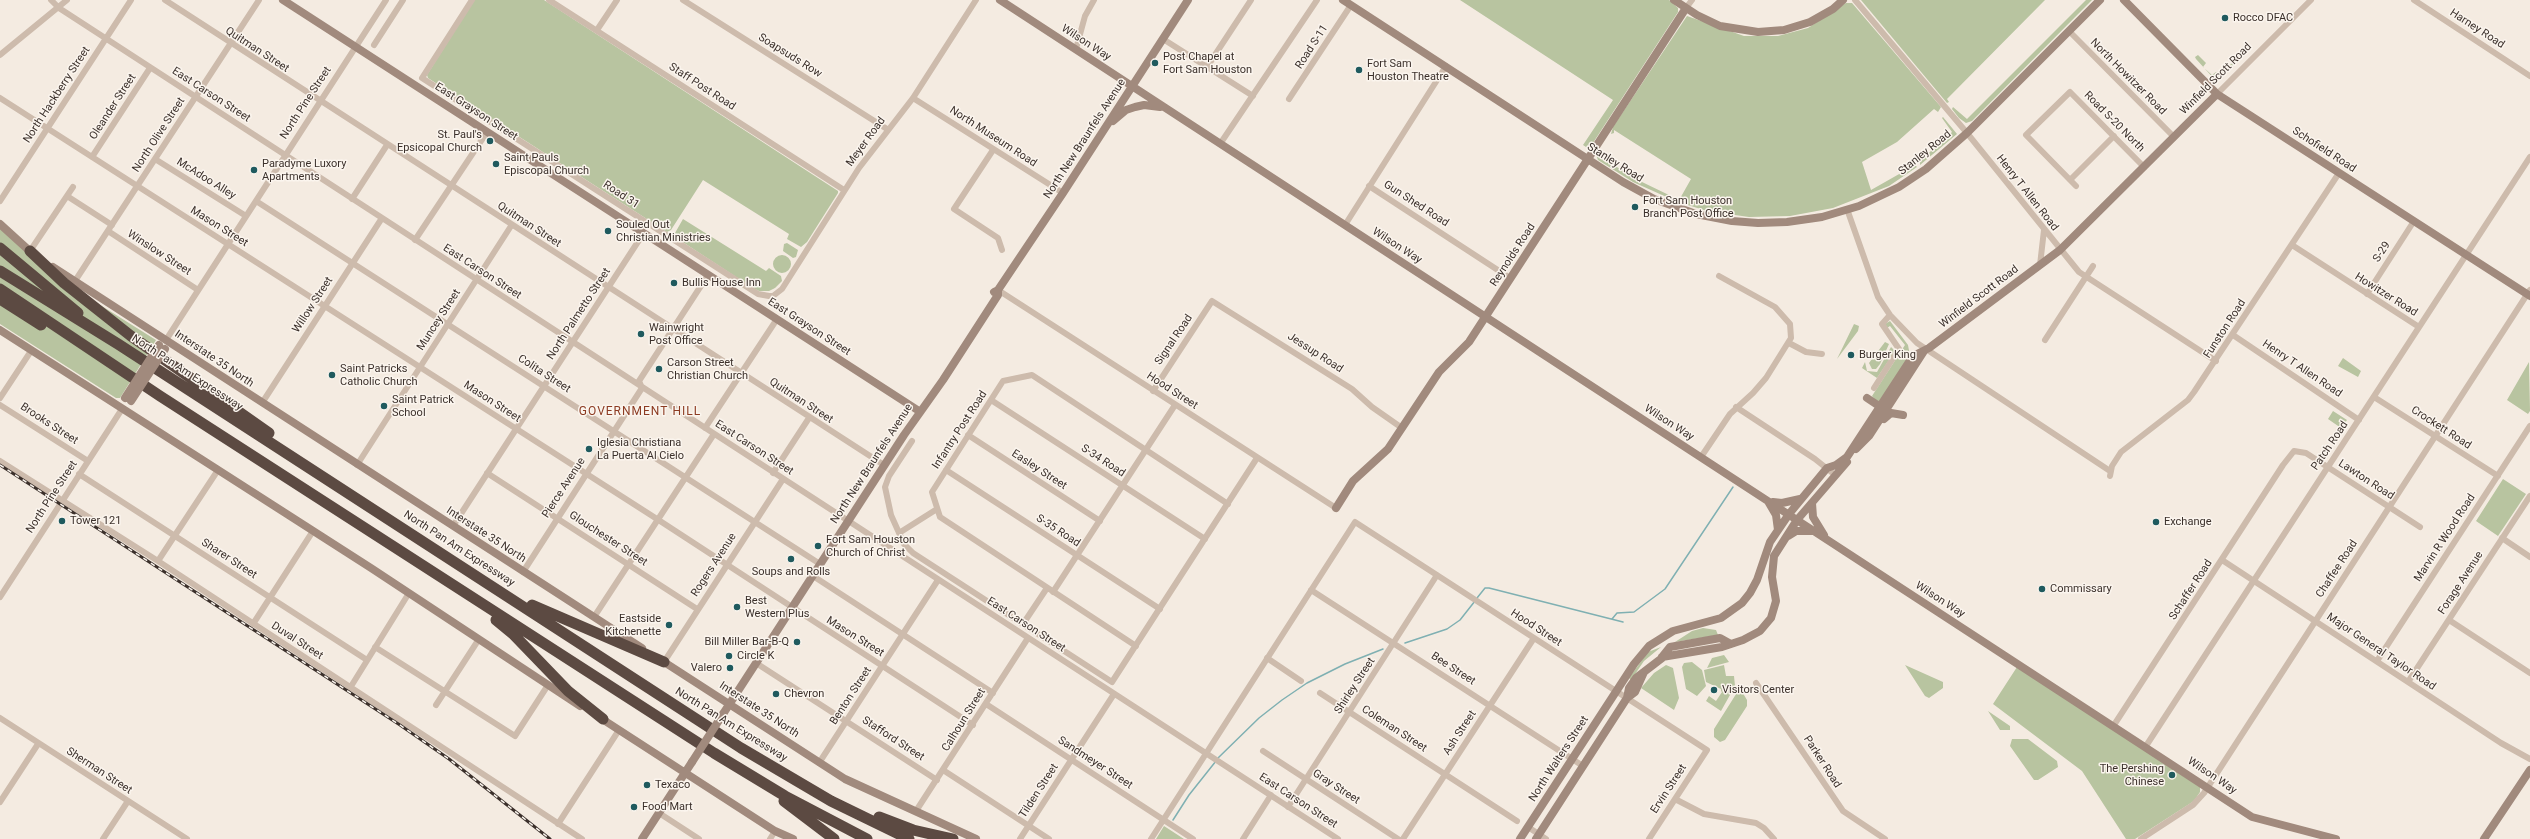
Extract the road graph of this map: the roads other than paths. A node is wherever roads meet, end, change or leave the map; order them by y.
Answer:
1 (51, 0) edge
2 (67, 0) edge
3 (130, 0) edge
4 (165, 0) edge
5 (259, 0) edge
6 (283, 0) edge
7 (386, 0) edge
8 (402, 0) edge
9 (472, 0) edge
10 (549, 0) edge
11 (617, 0) edge
12 (683, 0) edge
13 (976, 0) edge
14 (1000, 0) edge
15 (1094, 0) edge
16 (1188, 0) edge
17 (1251, 0) edge
18 (1317, 0) edge
19 (1343, 0) edge
20 (1674, 0) edge
21 (1692, 0) edge
22 (1843, 0) edge
23 (1855, 0) edge
24 (2100, 0) edge
25 (2124, 0) edge
26 (2311, 0) edge
27 (2414, 0) edge
28 (1351, 5) junction
29 (59, 8) junction
30 (1686, 8) junction
31 (597, 30) junction
32 (2069, 31) junction
33 (106, 39) junction
34 (1163, 39) junction
35 (230, 44) junction
36 (374, 45) dead end
37 (356, 47) junction
38 (1076, 50) junction
39 (0, 55) edge
40 (1446, 66) junction
41 (1207, 67) junction
42 (150, 68) junction
43 (2530, 76) edge
44 (1132, 86) junction
45 (2217, 94) junction
46 (1253, 96) junction
47 (195, 97) junction
48 (0, 98) edge
49 (913, 98) junction
50 (1289, 99) dead end
51 (320, 102) junction
52 (1167, 109) junction
53 (47, 128) junction
54 (887, 129) junction
55 (486, 132) junction
56 (1967, 133) junction
57 (2114, 136) junction
58 (1099, 137) junction
59 (2174, 137) junction
60 (1220, 144) junction
61 (387, 145) junction
62 (993, 150) junction
63 (285, 156) junction
64 (2530, 156) edge
65 (92, 158) junction
66 (155, 159) junction
67 (1588, 160) junction
68 (2144, 167) junction
69 (2339, 173) junction
70 (2070, 180) junction
71 (450, 186) junction
72 (1369, 186) junction
73 (2076, 186) dead end
74 (72, 187) dead end
75 (137, 187) junction
76 (844, 190) junction
77 (1063, 193) junction
78 (67, 196) junction
79 (352, 199) junction
80 (0, 200) edge
81 (256, 201) junction
82 (1847, 209) junction
83 (246, 216) junction
84 (382, 218) junction
85 (2414, 221) junction
86 (0, 224) edge
87 (112, 225) junction
88 (1344, 225) junction
89 (511, 226) junction
90 (2044, 230) junction
91 (108, 231) junction
92 (643, 234) junction
93 (415, 240) junction
94 (228, 244) junction
95 (2292, 245) junction
96 (0, 248) edge
97 (1002, 250) dead end
98 (2060, 250) junction
99 (30, 252) junction
100 (2466, 255) junction
101 (353, 262) junction
102 (2040, 265) junction
103 (2093, 266) dead end
104 (0, 272) edge
105 (708, 275) junction
106 (1719, 276) dead end
107 (2085, 277) junction
108 (1510, 278) junction
109 (476, 280) junction
110 (74, 282) junction
111 (608, 288) junction
112 (0, 289) edge
113 (198, 290) junction
114 (998, 290) junction
115 (2367, 294) junction
116 (2529, 294) edge
117 (772, 296) joint
118 (0, 300) edge
119 (1212, 301) joint
120 (324, 306) junction
121 (1890, 315) junction
122 (1486, 317) junction
123 (776, 319) junction
124 (449, 325) junction
125 (2419, 327) junction
126 (0, 330) edge
127 (672, 330) junction
128 (2233, 335) junction
129 (166, 340) junction
130 (2045, 340) dead end
131 (572, 342) junction
132 (1789, 343) junction
133 (118, 344) junction
134 (1926, 348) junction
135 (31, 351) junction
136 (1822, 354) dead end
137 (2216, 361) junction
138 (420, 368) junction
139 (741, 374) junction
140 (543, 386) junction
141 (642, 388) junction
142 (1874, 388) dead end
143 (1153, 390) junction
144 (160, 396) junction
145 (1895, 396) junction
146 (2374, 397) junction
147 (0, 398) edge
148 (1867, 398) dead end
149 (991, 400) junction
150 (262, 403) junction
151 (0, 404) edge
152 (1175, 405) junction
153 (1879, 406) junction
154 (1736, 407) junction
155 (122, 409) junction
156 (919, 411) junction
157 (809, 418) junction
158 (2359, 420) junction
159 (2530, 426) edge
160 (705, 428) junction
161 (1402, 428) junction
162 (515, 429) junction
163 (613, 431) junction
164 (714, 434) junction
165 (968, 436) junction
166 (1869, 436) junction
167 (2435, 436) junction
168 (912, 441) dead end
169 (1146, 450) junction
170 (1701, 457) junction
171 (1257, 458) junction
172 (0, 461) edge
173 (88, 461) junction
174 (357, 465) junction
175 (884, 465) junction
176 (2283, 465) joint
177 (2328, 467) junction
178 (1827, 468) junction
179 (218, 470) junction
180 (946, 470) junction
181 (487, 473) junction
182 (773, 473) junction
183 (79, 474) junction
184 (586, 474) junction
185 (1835, 475) junction
186 (2498, 476) junction
187 (685, 477) junction
188 (783, 479) junction
189 (1122, 486) junction
190 (339, 487) junction
191 (2530, 496) edge
192 (1801, 499) junction
193 (62, 501) junction
194 (1768, 501) junction
195 (1812, 503) junction
196 (1228, 504) junction
197 (2389, 506) junction
198 (1336, 508) joint
199 (938, 510) junction
200 (1789, 514) junction
201 (557, 518) junction
202 (657, 519) junction
203 (1798, 520) junction
204 (848, 521) junction
205 (1100, 521) junction
206 (754, 522) junction
207 (396, 523) junction
208 (452, 526) junction
209 (2420, 527) dead end
210 (1778, 530) junction
211 (313, 531) junction
212 (371, 532) junction
213 (1816, 532) junction
214 (899, 533) junction
215 (174, 536) junction
216 (1785, 537) junction
217 (2502, 538) junction
218 (1205, 539) junction
219 (1827, 539) junction
220 (1077, 556) junction
221 (2530, 557) edge
222 (2222, 560) junction
223 (158, 561) junction
224 (628, 563) junction
225 (820, 564) junction
226 (726, 565) junction
227 (523, 572) junction
228 (1438, 575) junction
229 (813, 576) junction
230 (938, 580) junction
231 (2254, 581) junction
232 (1050, 590) junction
233 (1311, 590) junction
234 (409, 593) junction
235 (0, 597) edge
236 (270, 598) junction
237 (792, 608) junction
238 (697, 609) junction
239 (1160, 609) junction
240 (594, 617) junction
241 (2315, 620) junction
242 (2449, 620) junction
243 (253, 624) junction
244 (1023, 624) junction
245 (902, 633) junction
246 (1028, 638) junction
247 (1534, 638) junction
248 (479, 639) junction
249 (1394, 644) junction
250 (1136, 646) junction
251 (375, 647) junction
252 (1267, 658) junction
253 (368, 660) junction
254 (2377, 661) junction
255 (664, 662) junction
256 (756, 663) junction
257 (882, 666) junction
258 (2530, 673) edge
259 (1301, 680) dead end
260 (2408, 682) junction
261 (1756, 683) dead end
262 (548, 685) junction
263 (350, 688) junction
264 (445, 691) junction
265 (993, 692) junction
266 (1616, 692) junction
267 (1320, 693) dead end
268 (1114, 694) junction
269 (1627, 698) junction
270 (730, 704) junction
271 (986, 704) junction
272 (436, 705) dead end
273 (1490, 705) junction
274 (1350, 712) junction
275 (0, 718) edge
276 (603, 719) junction
277 (846, 721) junction
278 (973, 725) junction
279 (2114, 725) junction
280 (619, 730) junction
281 (38, 744) junction
282 (2146, 746) junction
283 (741, 748) junction
284 (1707, 750) joint
285 (1263, 751) dead end
286 (714, 753) junction
287 (1206, 754) junction
288 (1573, 759) junction
289 (2530, 759) edge
290 (1071, 761) junction
291 (819, 763) junction
292 (1583, 766) junction
293 (943, 770) junction
294 (2530, 770) edge
295 (685, 773) junction
296 (1445, 774) junction
297 (1307, 779) junction
298 (937, 780) junction
299 (2208, 787) junction
300 (1271, 795) junction
301 (1, 798) edge
302 (1675, 799) junction
303 (128, 801) junction
304 (1288, 807) junction
305 (916, 811) junction
306 (659, 813) junction
307 (1164, 819) junction
308 (1517, 821) dead end
309 (558, 824) junction
310 (1028, 826) junction
311 (1528, 827) junction
312 (775, 831) junction
313 (1540, 837) edge
314 (103, 839) edge
315 (187, 839) edge
316 (582, 839) edge
317 (642, 839) edge
318 (699, 839) edge
319 (770, 839) edge
320 (793, 839) edge
321 (834, 839) edge
322 (867, 839) edge
323 (909, 839) edge
324 (953, 839) edge
325 (976, 839) edge
326 (1020, 839) edge
327 (1049, 839) edge
328 (1150, 839) edge
329 (1193, 839) edge
330 (1243, 839) edge
331 (1337, 839) edge
332 (1398, 839) edge
333 (1403, 839) edge
334 (1520, 839) edge
335 (1649, 839) edge
336 (1774, 839) edge
337 (1885, 839) edge
338 (2141, 839) edge
339 (2336, 839) edge
340 (2484, 839) edge

1 - 29 street, East Carson Street
2 - 29 street
3 - 33 street, North Hackberry Street
4 - 35 street, Quitman Street
5 - 35 street, North Olive Street
6 - 37 street, East Grayson Street
7 - 37 street, North Pine Street
8 - 36 street
9 - 117 street, Road 31
10 - 31 street, Staff Post Road
11 - 31 street
12 - 54 street, Soapsuds Row
13 - 49 street, Meyer Road
14 - 38 street, Wilson Way
15 - 38 street
16 - 34 street, North New Braunfels Avenue
17 - 41 street
18 - 46 street
19 - 28 street, Stanley Road
20 - 30 street
21 - 30 street, Reynolds Road
22 - 30 street
23 - 56 street, Henry T Allen Road
24 - 32 street, Stanley Road
25 - 45 street, Schofield Road
26 - 45 street, Winfield Scott Road
27 - 43 street, Harney Road
28 - 40 street, Stanley Road
28 - 50 street, Road S-11
29 - 33 street, East Carson Street
29 - 39 street
30 - 67 street, Reynolds Road
31 - 76 street, Staff Post Road
32 - 56 street, Stanley Road
32 - 59 street, North Howitzer Road
33 - 42 street, East Carson Street
33 - 53 street, North Hackberry Street
34 - 41 street
34 - 44 street, North New Braunfels Avenue
35 - 47 street, North Olive Street
35 - 51 street, Quitman Street
37 - 51 street, North Pine Street
37 - 55 street, East Grayson Street
38 - 44 street, Wilson Way
40 - 67 street, Stanley Road
40 - 72 street, Gun Shed Road
41 - 46 street
42 - 47 street, East Carson Street
42 - 65 street, Oleander Street
44 - 52 street, Wilson Way
44 - 58 street, North New Braunfels Avenue
45 - 59 street, Winfield Scott Road
45 - 69 street, Schofield Road
46 - 60 street
47 - 63 street, East Carson Street
47 - 66 street, North Olive Street
48 - 53 street, Mason Street
49 - 54 street, Meyer Road
49 - 62 street, North Museum Road
51 - 61 street, Quitman Street
51 - 63 street, North Pine Street
52 - 58 street
52 - 60 street, Wilson Way
53 - 65 street, Mason Street
53 - 80 street, North Hackberry Street
54 - 76 street, Meyer Road
55 - 71 street
55 - 92 street, East Grayson Street
56 - 82 street, Stanley Road
56 - 90 street, Henry T Allen Road
57 - 68 street, Road S-20 North
57 - 70 street
57 - 70 street, Road S-20 North
58 - 77 street, North New Braunfels Avenue
59 - 68 street, Winfield Scott Road
60 - 88 street, Wilson Way
61 - 71 street, Quitman Street
61 - 79 street
62 - 77 street, North Museum Road
62 - 97 street
63 - 79 street, East Carson Street
63 - 81 street, North Pine Street
64 - 100 street, Patch Road
65 - 75 street, Mason Street
66 - 75 street, North Olive Street
66 - 83 street, McAdoo Alley
67 - 82 street, Stanley Road
67 - 108 street, Reynolds Road
68 - 98 street, Winfield Scott Road
69 - 85 street, Schofield Road
69 - 95 street, Funston Road
70 - 73 street
71 - 89 street, Quitman Street
71 - 93 street
72 - 88 street
72 - 108 street, Gun Shed Road
74 - 78 street
75 - 87 street, North Olive Street
75 - 94 street, Mason Street
76 - 117 street, Meyer Road
77 - 114 street, North New Braunfels Avenue
78 - 87 street
78 - 99 street
79 - 84 street, East Carson Street
81 - 83 street, North Pine Street
81 - 101 street, Colita Street
82 - 121 street
83 - 94 street, North Pine Street
84 - 93 street, East Carson Street
84 - 101 street, Willow Street
85 - 100 street, Schofield Road
85 - 115 street, S-29
86 - 99 street, Interstate 35 North
87 - 91 street, North Olive Street
88 - 122 street, Wilson Way
89 - 109 street, Muncey Street
89 - 111 street, Quitman Street
90 - 98 street, Henry T Allen Road
90 - 102 street
91 - 110 street, North Olive Street
91 - 113 street, Winslow Street
92 - 105 street, East Grayson Street
92 - 111 street, North Palmetto Street
93 - 109 street, East Carson Street
94 - 113 street, North Pine Street
94 - 120 street, Mason Street
95 - 115 street, Howitzer Road
95 - 128 street, Funston Road
96 - 133 highway
98 - 102 street, Winfield Scott Road
98 - 107 street, Henry T Allen Road
99 - 110 street, Interstate 35 North
99 - 190 highway
100 - 116 street, Schofield Road
100 - 125 street, Patch Road
101 - 120 street, Willow Street
101 - 124 street, Colita Street
102 - 134 street, Winfield Scott Road
103 - 107 street
104 - 133 highway, North Pan Am Expressway
105 - 123 street, East Grayson Street
105 - 127 street, Pierce Avenue
106 - 132 street
107 - 130 street
107 - 137 street, Henry T Allen Road
108 - 122 street, Reynolds Road
109 - 124 street, Muncey Street
109 - 131 street, East Carson Street
110 - 129 street, Interstate 35 North
111 - 127 street, Quitman Street
111 - 131 street, North Palmetto Street
112 - 144 highway
113 - 129 street, North Pine Street
114 - 143 street, Hood Street
114 - 156 street, North New Braunfels Avenue
115 - 125 street, Howitzer Road
116 - 167 street, Chaffee Road
118 - 144 highway
119 - 143 street, Signal Road
119 - 161 street, Jessup Road
120 - 138 street, Mason Street
120 - 150 street, Willow Street
121 - 134 street
121 - 142 street
122 - 161 street, Reynolds Road
122 - 170 street, Wilson Way
123 - 139 street
123 - 156 street, East Grayson Street
124 - 138 street, Muncey Street
124 - 140 street, Colita Street
125 - 146 street, Patch Road
126 - 135 street
127 - 139 street, Quitman Street
127 - 141 street, Pierce Avenue
128 - 137 street, Funston Road
128 - 158 street, Henry T Allen Road
129 - 150 street, Interstate 35 North
129 - 155 street, North Pine Street, bridge
131 - 140 street, North Palmetto Street
131 - 141 street, East Carson Street
132 - 136 street
132 - 154 street
133 - 190 highway, North Pan Am Expressway
134 - 137 street, Funston Road
134 - 145 street, Winfield Scott Road
134 - 153 street
135 - 147 street
135 - 155 street
138 - 162 street, Mason Street
138 - 174 street, Muncey Street
139 - 157 street, Quitman Street
139 - 160 street
140 - 162 street, North Palmetto Street
140 - 163 street, Colita Street
141 - 160 street, East Carson Street
141 - 163 street, Pierce Avenue
143 - 152 street, Hood Street
144 - 212 highway
145 - 166 street, Winfield Scott Road
145 - 166 street
146 - 158 street, Patch Road
146 - 167 street, Crockett Road
148 - 153 street
149 - 165 street, Infantry Post Road
149 - 169 street, Infantry Post Road
149 - 189 street, S-34 Road
150 - 174 street, Interstate 35 North
151 - 173 street, Brooks Street
152 - 169 street
152 - 171 street, Hood Street
153 - 178 street
154 - 170 street
154 - 178 street
155 - 173 street, North Pine Street
155 - 179 street
156 - 175 street, North New Braunfels Avenue
157 - 175 street, Quitman Street
157 - 182 street
158 - 177 street, Patch Road
159 - 186 street, Marvin R Wood Road
160 - 164 street, East Carson Street
161 - 198 street, Reynolds Road
162 - 181 street, North Palmetto Street
162 - 184 street, Mason Street
163 - 184 street, Pierce Avenue
163 - 187 street, Colita Street
164 - 182 street, East Carson Street
164 - 187 street
165 - 180 street, Infantry Post Road
165 - 205 street, Easley Street
166 - 185 street, Winfield Scott Road
167 - 186 street, Crockett Road
167 - 197 street, Chaffee Road
168 - 214 street
169 - 189 street
169 - 196 street, Infantry Post Road
170 - 194 street, Wilson Way
171 - 196 street
171 - 198 street, Hood Street
172 - 193 street, Duval Street
173 - 183 street, North Pine Street
174 - 208 street, Interstate 35 North
175 - 204 street, North New Braunfels Avenue
176 - 177 street, Lawton Road
176 - 222 street, Schaffer Road
177 - 197 street, Lawton Road
177 - 231 street, Patch Road
178 - 185 street
178 - 192 street
179 - 211 street
179 - 215 street
180 - 199 street, Infantry Post Road
180 - 220 street, S-35 Road
181 - 201 street, Glouchester Street
181 - 208 street, North Palmetto Street
182 - 188 street, East Carson Street
183 - 193 street, North Pine Street
183 - 215 street, Sharer Street
184 - 201 street, Pierce Avenue
184 - 202 street, Mason Street
185 - 195 street, Winfield Scott Road
186 - 254 street, Marvin R Wood Road
187 - 202 street
187 - 206 street, Colita Street
188 - 204 street, East Carson Street
188 - 206 street, Rogers Avenue
189 - 205 street
189 - 218 street, S-34 Road
190 - 207 highway, North Pan Am Expressway
191 - 217 street, Forage Avenue
192 - 194 street
192 - 200 street
193 - 223 street, Duval Street
193 - 235 street, North Pine Street
194 - 200 street, Wilson Way
194 - 210 street
195 - 203 street, Winfield Scott Road
195 - 219 street
196 - 218 street
197 - 209 street, Lawton Road
197 - 241 street, Chaffee Road
199 - 214 street
199 - 232 street, Infantry Post Road
200 - 203 street, Wilson Way
200 - 210 street
201 - 224 street, Glouchester Street
201 - 227 street, Pierce Avenue
202 - 224 street
202 - 226 street, Mason Street
203 - 213 street, Wilson Way
203 - 216 street, Winfield Scott Road
204 - 225 street, North New Braunfels Avenue
204 - 230 street, East Carson Street
205 - 220 street
206 - 225 street, Colita Street
206 - 226 street, Rogers Avenue
207 - 255 highway
207 - 283 highway, North Pan Am Expressway
208 - 227 street, Interstate 35 North
210 - 266 street
211 - 234 street
211 - 236 street
212 - 276 highway
212 - 286 highway
213 - 216 street
213 - 219 street, Wilson Way
214 - 244 street
215 - 223 street
215 - 236 street, Sharer Street
216 - 269 street, Winfield Scott Road
217 - 221 street
217 - 242 street, Forage Avenue
218 - 239 street
219 - 279 street, Wilson Way
220 - 232 street
220 - 239 street, S-35 Road
222 - 231 street, Major General Taylor Road
222 - 279 street, Schaffer Road
223 - 243 street, Duval Street
224 - 238 street, Glouchester Street
224 - 240 street
225 - 229 street, North New Braunfels Avenue
226 - 237 street, Mason Street
226 - 238 street, Rogers Avenue
227 - 240 street, Interstate 35 North
228 - 233 street, Hood Street
228 - 247 street, Hood Street
228 - 249 street, Shirley Street
229 - 237 street, North New Braunfels Avenue
229 - 245 street
230 - 245 street, Benton Street
230 - 246 street, East Carson Street
231 - 241 street, Major General Taylor Road
231 - 282 street, Patch Road
232 - 244 street
232 - 250 street, Infantry Post Road
233 - 249 street, Bee Street
233 - 252 street
234 - 248 street
234 - 251 street
236 - 243 street
236 - 253 street, Sharer Street
237 - 256 street, North New Braunfels Avenue
237 - 257 street, Mason Street
238 - 255 street, Rogers Avenue
239 - 250 street
240 - 255 street, Interstate 35 North
241 - 254 street, Major General Taylor Road
241 - 299 street, Chaffee Road
242 - 258 street
242 - 260 street, Forage Avenue
243 - 263 street, Duval Street
244 - 250 street
245 - 257 street, Benton Street
245 - 265 street
246 - 265 street, Calhoun Street
246 - 268 street, East Carson Street
247 - 266 street, Hood Street
247 - 273 street, Ash Street
248 - 262 street
248 - 264 street
249 - 273 street, Bee Street
249 - 274 street, Shirley Street
251 - 253 street
251 - 264 street
252 - 259 street
252 - 287 street
253 - 263 street
254 - 260 street, Major General Taylor Road
255 - 270 street, Interstate 35 North
256 - 270 street, North New Braunfels Avenue
256 - 277 street, Stafford Street
257 - 277 street, Benton Street
257 - 278 street, Mason Street
260 - 289 street, Major General Taylor Road
261 - 337 street, Parker Road
262 - 264 street
262 - 276 street
263 - 309 street, Duval Street
264 - 272 street
265 - 271 street, Calhoun Street
266 - 269 street, Hood Street
266 - 288 street, North Walters Street
267 - 274 street, Coleman Street
268 - 287 street, East Carson Street
268 - 290 street, Tilden Street
269 - 284 street, Hood Street
269 - 292 street
270 - 291 street, Interstate 35 North
270 - 295 street, North New Braunfels Avenue, bridge
271 - 278 street, Calhoun Street
271 - 290 street, Sandmeyer Street
273 - 288 street, Bee Street
273 - 296 street, Ash Street
274 - 296 street, Coleman Street
274 - 297 street, Shirley Street
275 - 281 street, Sherman Street
276 - 280 street
277 - 291 street, Benton Street
277 - 298 street, Stafford Street
278 - 293 street, Calhoun Street
279 - 282 street, Wilson Way
280 - 295 street
280 - 309 street
281 - 301 street
281 - 303 street, Sherman Street
282 - 299 street, Wilson Way
283 - 323 highway, North Pan Am Expressway
283 - 324 highway
284 - 302 street, Ervin Street
285 - 297 street, Gray Street
286 - 321 highway
286 - 322 highway
287 - 300 street, East Carson Street
287 - 307 street
288 - 292 street, Bee Street
288 - 311 street, North Walters Street
290 - 307 street, Sandmeyer Street
290 - 310 street, Tilden Street
291 - 305 street, Interstate 35 North
292 - 313 street
293 - 298 street, Calhoun Street
293 - 310 street
294 - 340 street
295 - 306 street, North New Braunfels Avenue
295 - 312 street
296 - 308 street, Coleman Street
296 - 333 street, Ash Street
297 - 304 street, Shirley Street
297 - 332 street, Gray Street
298 - 305 street, Calhoun Street
299 - 338 street, Chaffee Road
299 - 339 street, Wilson Way
300 - 304 street, East Carson Street
300 - 330 street
302 - 335 street, Ervin Street
302 - 336 street
303 - 314 street
303 - 315 street, Sherman Street
304 - 331 street, East Carson Street
305 - 325 street, Interstate 35 North
306 - 317 street, North New Braunfels Avenue
306 - 318 street
307 - 328 street
307 - 329 street, Sandmeyer Street
309 - 316 street, Duval Street
310 - 326 street, Tilden Street
310 - 327 street
311 - 313 street
311 - 334 street, North Walters Street
312 - 319 street
312 - 320 street

